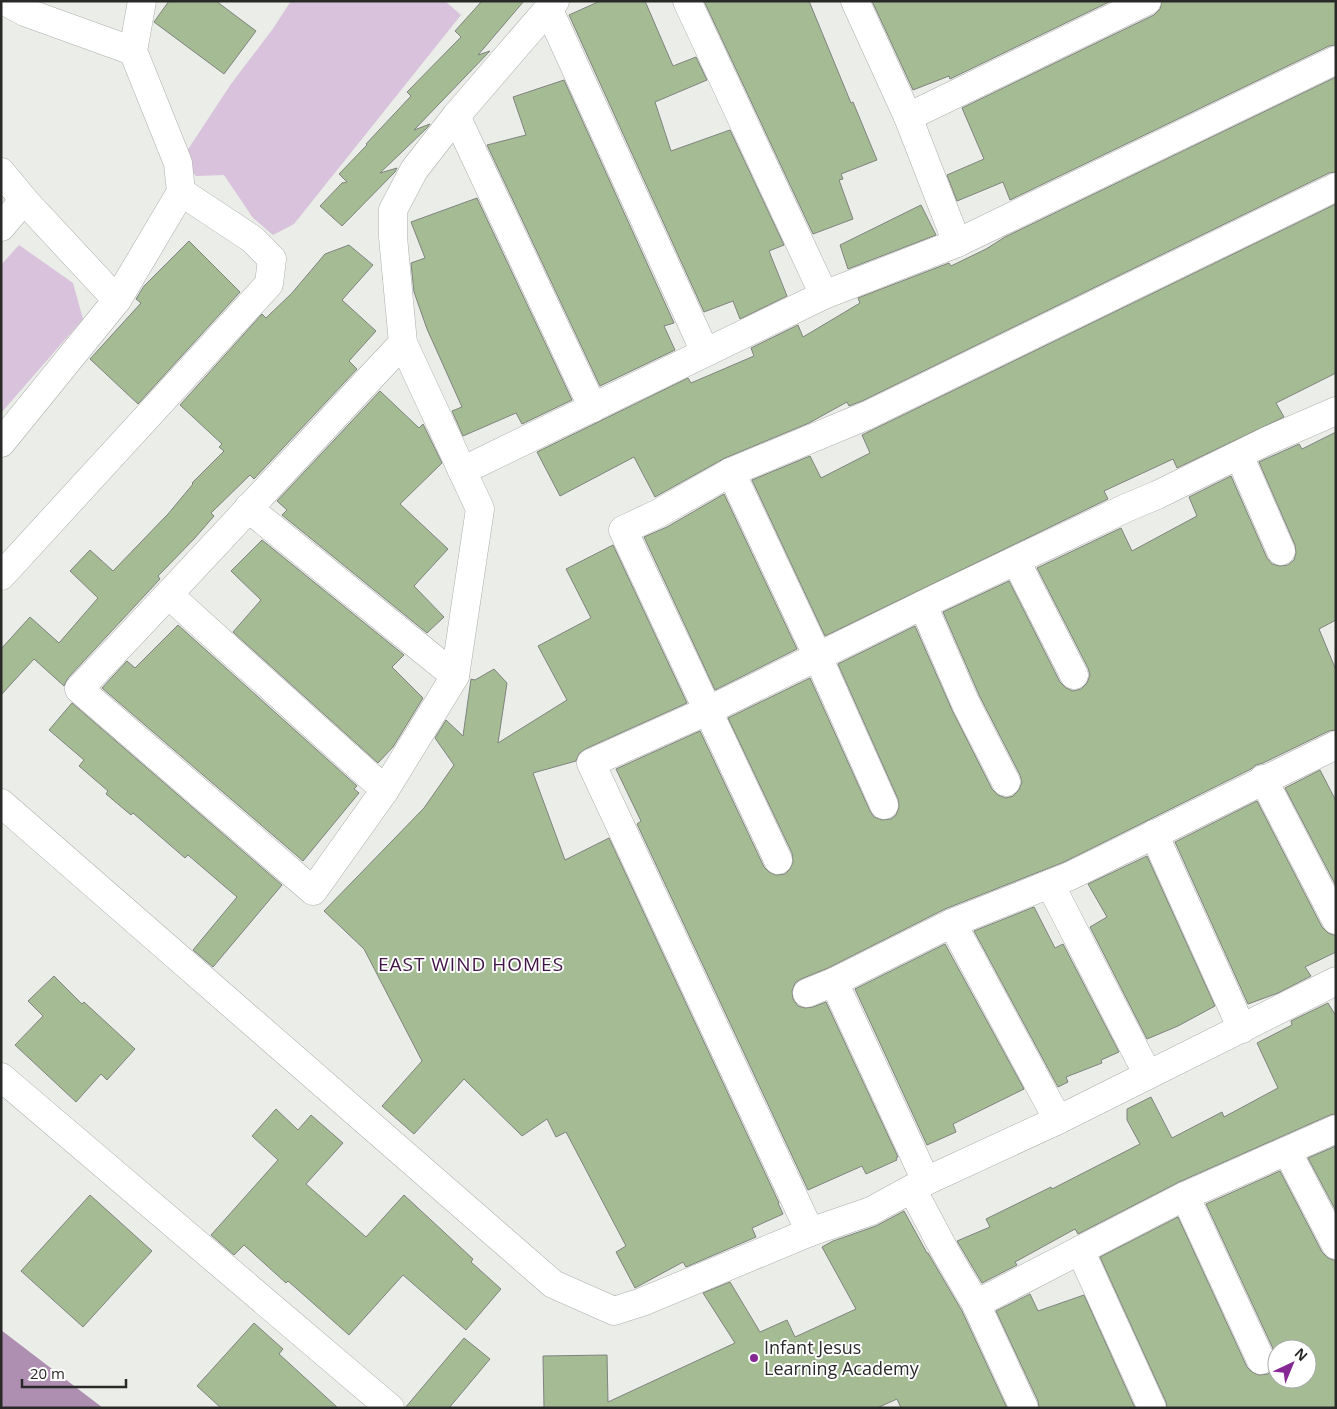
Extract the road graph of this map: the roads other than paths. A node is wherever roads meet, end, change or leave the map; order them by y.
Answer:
1 (4, 1) edge
2 (142, 1) edge
3 (687, 1) edge
4 (855, 1) edge
5 (1147, 1) edge
6 (552, 6) edge
7 (133, 51) junction
8 (1336, 60) edge
9 (456, 116) junction
10 (908, 117) junction
11 (1, 172) edge
12 (1336, 187) edge
13 (181, 192) junction
14 (24, 200) junction
15 (1, 227) edge
16 (957, 243) junction
17 (824, 295) junction
18 (117, 300) junction
19 (404, 343) junction
20 (705, 352) junction
21 (593, 408) junction
22 (1336, 411) edge
23 (1, 443) edge
24 (1239, 455) junction
25 (462, 471) junction
26 (731, 472) junction
27 (248, 508) junction
28 (1281, 551) dead end
29 (1016, 561) junction
30 (1, 576) edge
31 (169, 595) junction
32 (923, 606) junction
33 (818, 657) junction
34 (1074, 675) dead end
35 (455, 676) junction
36 (709, 710) junction
37 (1336, 745) edge
38 (1263, 779) junction
39 (1006, 782) dead end
40 (385, 790) junction
41 (1, 803) edge
42 (884, 805) dead end
43 (1154, 834) junction
44 (778, 860) dead end
45 (1050, 884) junction
46 (1336, 920) edge
47 (952, 923) junction
48 (1336, 980) edge
49 (834, 982) junction
50 (808, 993) dead end
51 (1242, 1029) junction
52 (1148, 1075) junction
53 (1, 1077) edge
54 (1058, 1120) junction
55 (1336, 1130) edge
56 (1287, 1151) junction
57 (919, 1185) junction
58 (1185, 1196) junction
59 (810, 1232) junction
60 (1336, 1245) edge
61 (1080, 1250) junction
62 (976, 1304) junction
63 (1261, 1360) dead end
64 (390, 1408) edge
65 (1024, 1408) edge
66 (1152, 1408) edge

1 - 7 street
2 - 7 street
3 - 17 street
4 - 10 street
5 - 10 street
6 - 9 street
6 - 20 street
7 - 13 street
8 - 16 street
9 - 19 street
9 - 21 street
10 - 16 street
11 - 14 street
12 - 26 street
13 - 18 street
13 - 30 street
14 - 15 street
14 - 18 street
16 - 17 street
17 - 20 street
18 - 23 street
19 - 25 street
19 - 27 street
20 - 21 street
21 - 25 street
22 - 24 street
24 - 28 street
24 - 29 street
25 - 35 street
26 - 33 street
26 - 36 street
27 - 31 street
27 - 35 street
29 - 32 street
29 - 34 street
31 - 40 street
31 - 40 street
32 - 33 street
32 - 39 street
33 - 36 street
33 - 42 street
35 - 40 street
36 - 44 street
36 - 59 street
37 - 38 street
38 - 43 street
38 - 46 street
41 - 59 street
43 - 45 street
43 - 51 street
45 - 47 street
45 - 52 street
47 - 49 street
47 - 54 street
48 - 51 street
49 - 50 street
49 - 57 street
51 - 52 street
52 - 54 street
53 - 64 street
54 - 57 street
55 - 56 street
56 - 58 street
56 - 60 street
57 - 59 street
57 - 62 street
58 - 61 street
58 - 63 street
61 - 62 street
61 - 66 street
62 - 65 street

